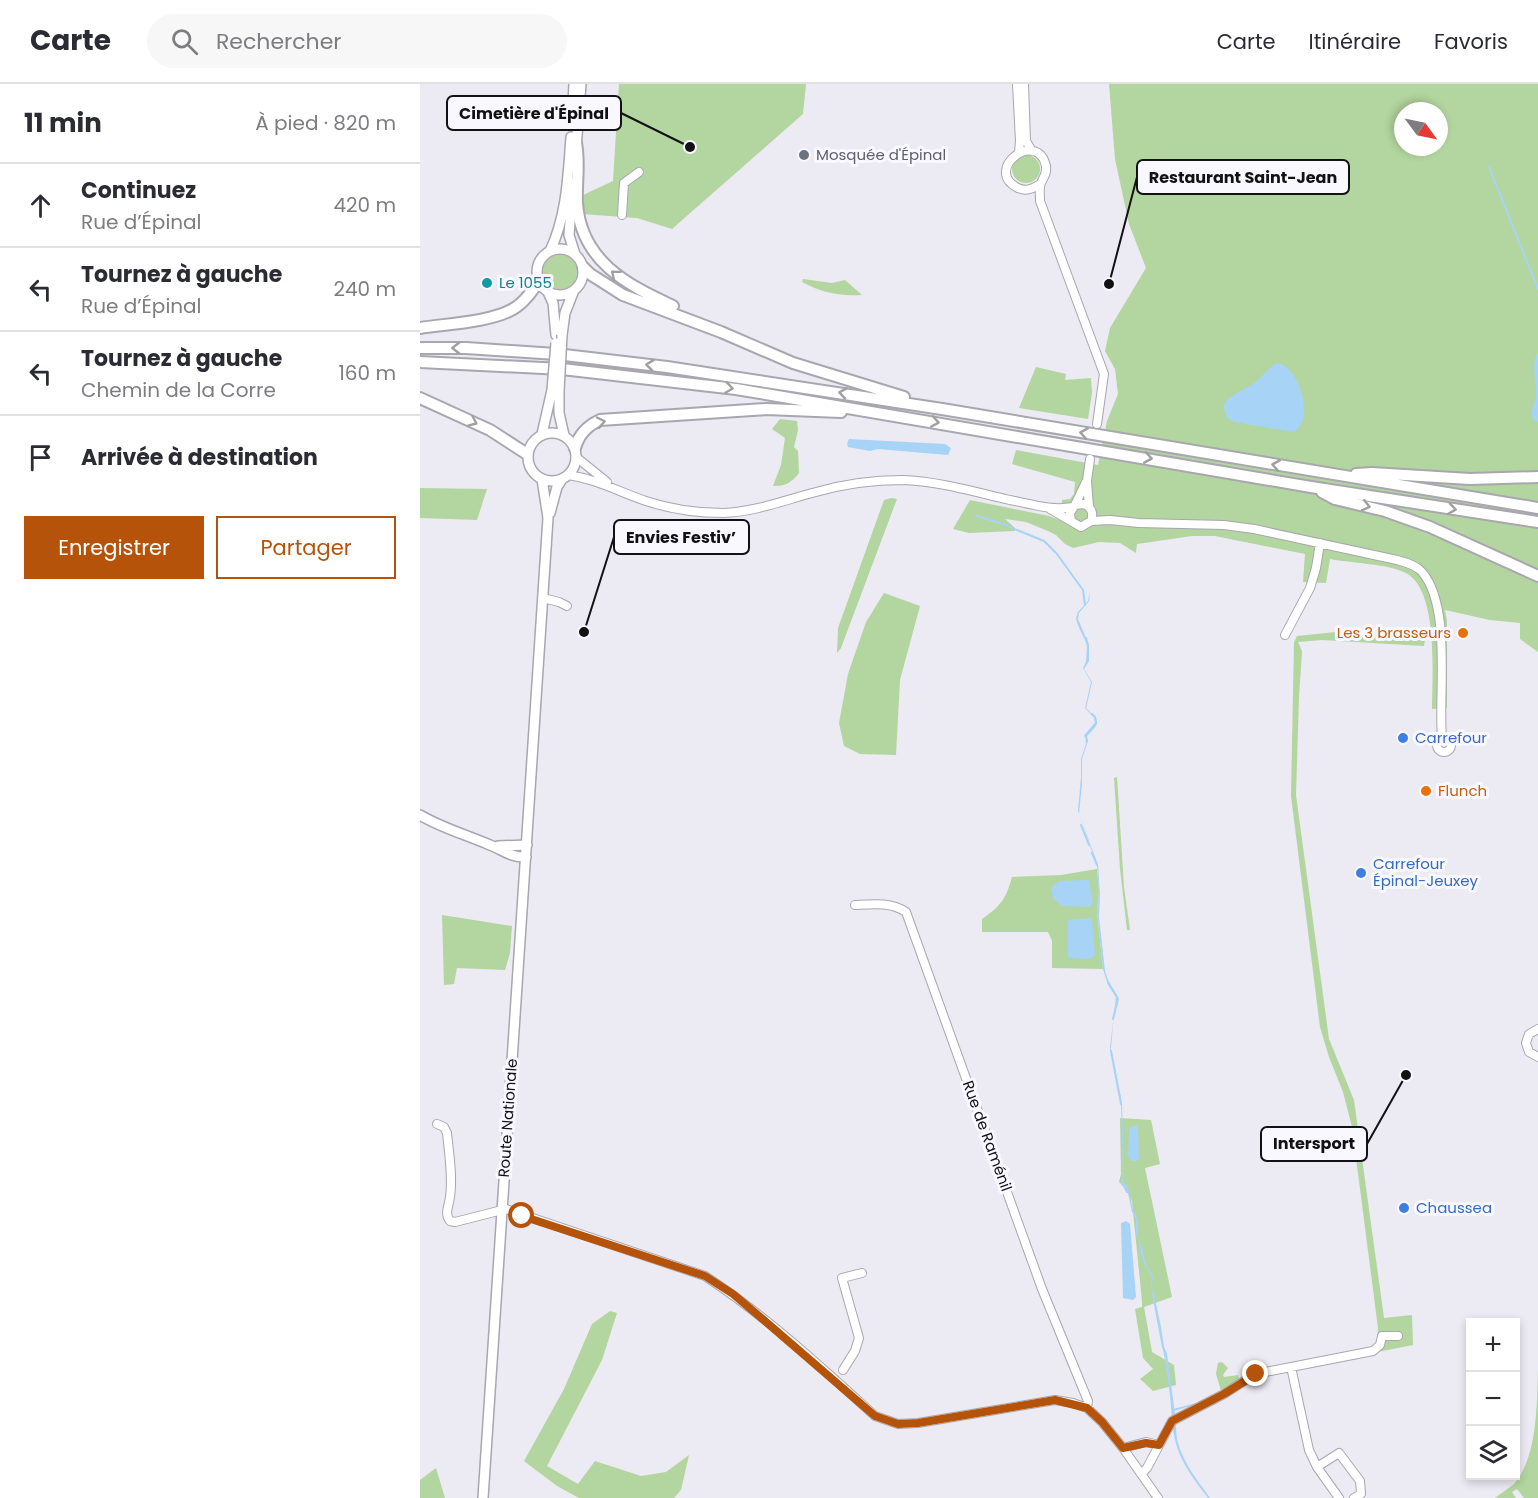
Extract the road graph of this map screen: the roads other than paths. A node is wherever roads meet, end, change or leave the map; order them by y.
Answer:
1 (574, 84) edge
2 (581, 84) edge
3 (1017, 84) edge
4 (1024, 84) edge
5 (576, 143) junction
6 (1032, 151) junction
7 (1019, 152) junction
8 (639, 172) dead end
9 (1040, 184) junction
10 (1029, 190) junction
11 (1040, 201) junction
12 (622, 214) dead end
13 (550, 251) junction
14 (575, 254) junction
15 (583, 267) junction
16 (539, 281) junction
17 (574, 290) junction
18 (548, 292) junction
19 (420, 328) edge
20 (721, 332) junction
21 (559, 335) junction
22 (420, 348) edge
23 (420, 362) edge
24 (556, 390) junction
25 (420, 398) edge
26 (942, 409) junction
27 (877, 412) junction
28 (1097, 424) dead end
29 (542, 434) junction
30 (564, 435) junction
31 (576, 452) junction
32 (527, 454) junction
33 (1090, 459) dead end
34 (1334, 475) junction
35 (565, 477) junction
36 (1538, 477) edge
37 (542, 479) junction
38 (1087, 481) junction
39 (613, 486) junction
40 (1311, 487) junction
41 (1074, 506) junction
42 (1049, 508) junction
43 (1538, 508) edge
44 (1093, 510) junction
45 (548, 518) junction
46 (1110, 520) junction
47 (1071, 521) junction
48 (1091, 521) junction
49 (1538, 522) edge
50 (1320, 543) junction
51 (1538, 576) edge
52 (543, 598) junction
53 (567, 606) dead end
54 (1285, 635) dead end
55 (1442, 738) dead end
56 (420, 815) edge
57 (526, 845) junction
58 (493, 846) junction
59 (526, 857) junction
60 (525, 875) junction
61 (855, 905) dead end
62 (1538, 1029) edge
63 (1538, 1057) edge
64 (437, 1124) dead end
65 (502, 1210) junction
66 (861, 1273) dead end
67 (1398, 1336) dead end
68 (1291, 1367) junction
69 (843, 1370) junction
70 (833, 1378) junction
71 (843, 1386) junction
72 (1087, 1408) junction
73 (1159, 1445) junction
74 (1123, 1448) junction
75 (1317, 1467) junction
76 (1141, 1474) junction
77 (483, 1498) edge
78 (1158, 1498) edge
79 (1339, 1498) edge
80 (1354, 1498) edge

1 - 13 main road
2 - 5 main road
3 - 7 street
4 - 6 street
5 - 14 main road
20 -> 5 highway
6 - 7 street
6 - 9 street
7 - 10 street
8 - 12 street
9 - 10 street
9 - 11 street
10 - 11 street
11 - 28 street
13 - 14 main road
13 - 16 main road
14 - 15 main road
15 - 17 main road
15 - 20 highway
16 - 18 main road
16 - 19 highway
17 - 18 main road
17 - 21 main road
18 - 21 main road
20 - 26 highway
21 - 24 main road, bridge
26 -> 22 highway
23 -> 27 highway
24 - 29 main road
24 - 30 main road
25 -> 32 highway
34 -> 26 highway
31 -> 27 highway
27 -> 40 highway
29 - 30 main road
29 - 32 main road
30 - 31 main road
31 - 35 main road
31 - 39 street
32 - 37 main road
33 - 38 street
34 - 36 highway
34 - 43 highway
35 - 37 main road
35 - 39 street
35 - 45 main road
37 - 45 main road
38 - 41 street
38 - 44 street
39 - 42 street
40 -> 49 highway
40 -> 51 highway
41 - 42 street
41 - 44 street
41 - 47 street
42 - 47 street
44 - 46 street
44 - 48 street
45 - 52 main road, Route Nationale
46 - 48 street
46 - 50 street
47 - 48 street
50 - 54 street
50 - 55 street
52 - 53 street
52 - 57 main road, Route Nationale
56 - 58 main road
57 - 58 main road
57 - 59 main road, Route Nationale
58 - 59 main road
58 - 60 main road
59 - 60 main road, Route Nationale
60 - 65 main road, Route Nationale
61 - 72 street, Rue de Raménil
62 - 63 street
64 - 65 street
65 - 70 street
65 - 77 main road, Route Nationale
66 - 69 street
67 - 68 street
68 - 73 street
68 - 75 street
69 - 70 street
69 - 71 street
70 - 71 street
71 - 72 street
72 - 74 street
73 - 74 street
73 - 76 street
74 - 76 street
75 - 79 street
75 - 80 street
76 - 78 street

